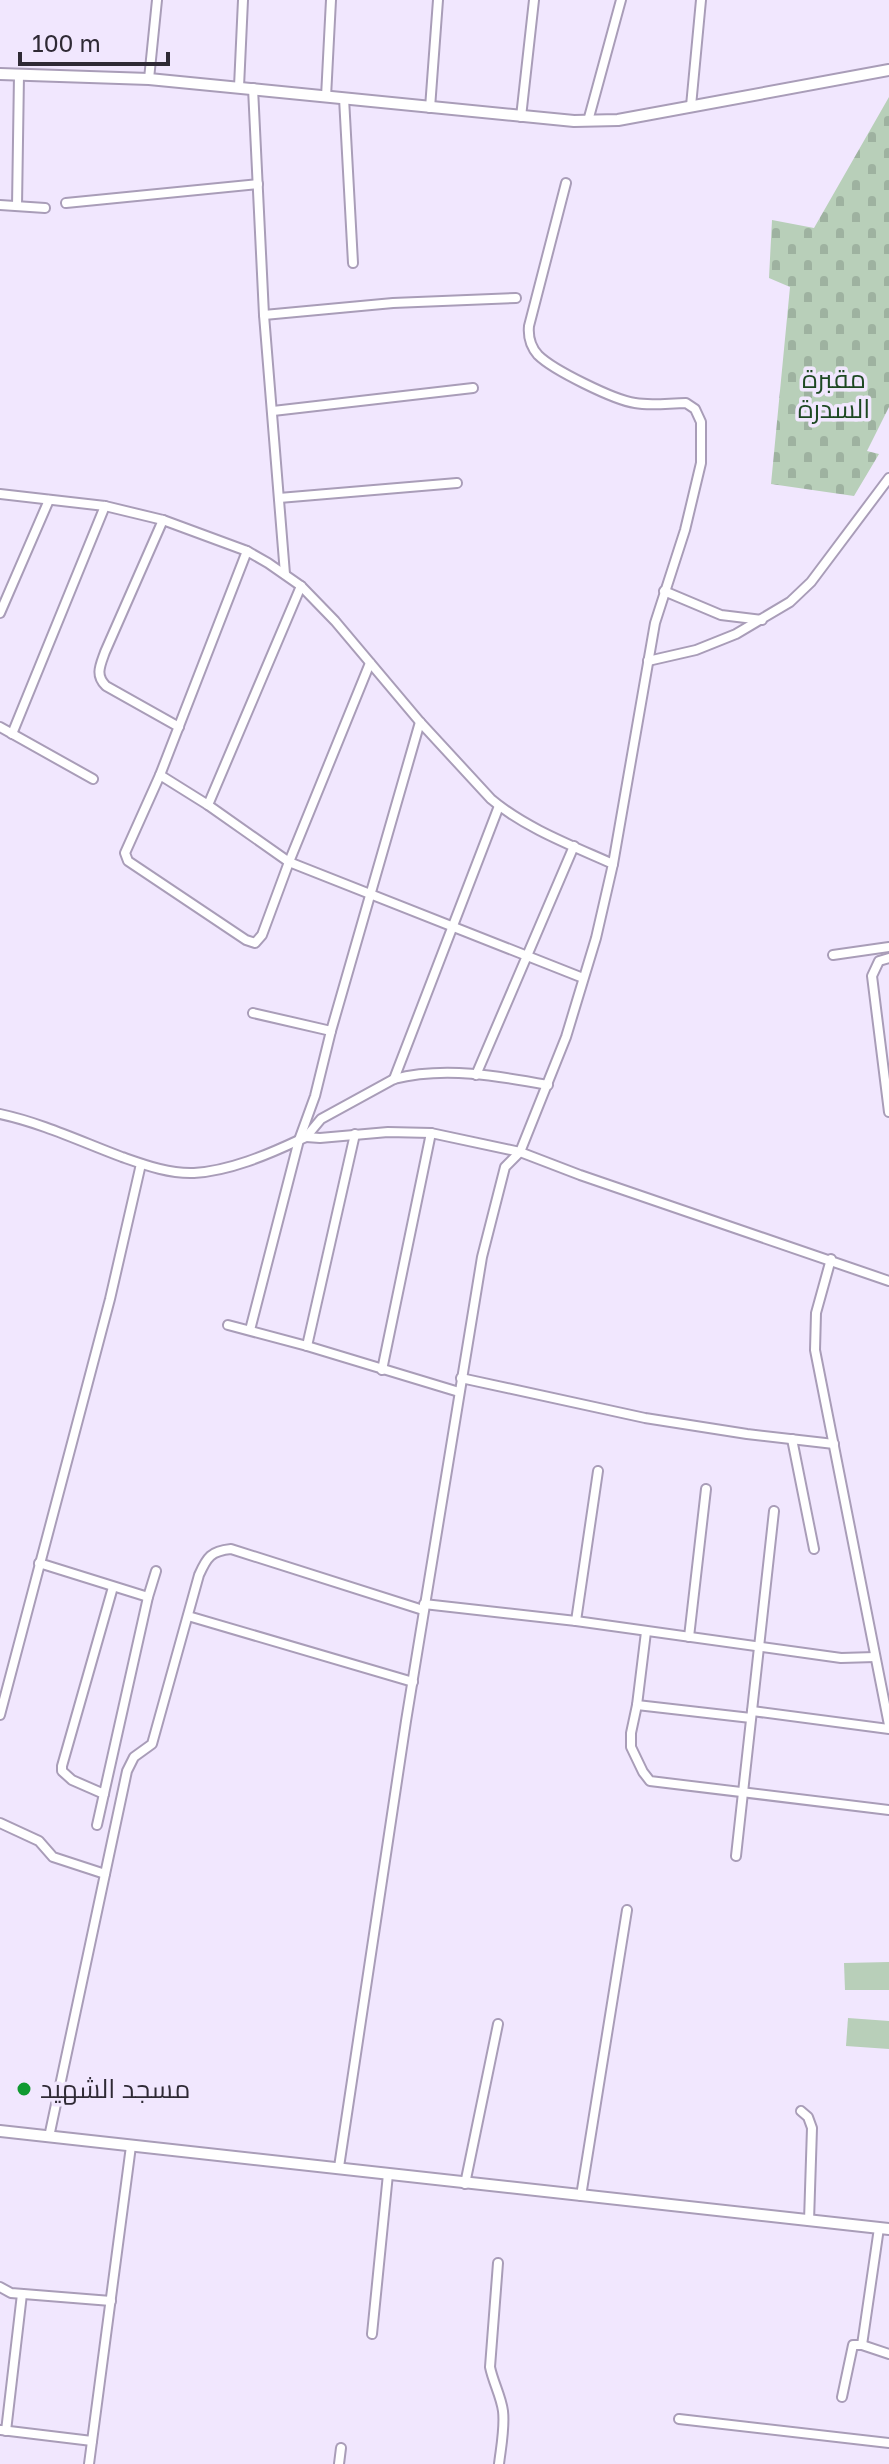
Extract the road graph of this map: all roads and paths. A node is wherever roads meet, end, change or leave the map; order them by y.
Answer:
1 (157, 0) edge
2 (243, 0) edge
3 (331, 0) edge
4 (438, 0) edge
5 (534, 0) edge
6 (621, 0) edge
7 (701, 0) edge
8 (889, 70) edge
9 (0, 74) edge
10 (19, 75) junction
11 (149, 79) junction
12 (239, 87) junction
13 (253, 88) junction
14 (326, 97) junction
15 (344, 98) junction
16 (691, 106) junction
17 (430, 108) junction
18 (521, 117) junction
19 (588, 121) junction
20 (566, 183) dead end
21 (258, 184) junction
22 (66, 203) dead end
23 (0, 205) edge
24 (17, 206) junction
25 (45, 208) dead end
26 (353, 263) dead end
27 (516, 298) dead end
28 (264, 315) junction
29 (473, 388) dead end
30 (273, 411) junction
31 (889, 478) edge
32 (457, 483) dead end
33 (0, 494) edge
34 (279, 498) junction
35 (49, 500) junction
36 (105, 506) junction
37 (163, 520) junction
38 (247, 551) junction
39 (285, 574) junction
40 (301, 586) junction
41 (664, 591) junction
42 (0, 613) edge
43 (763, 620) junction
44 (648, 661) junction
45 (370, 663) junction
46 (420, 722) junction
47 (0, 727) edge
48 (179, 727) junction
49 (12, 734) junction
50 (160, 775) junction
51 (93, 779) dead end
52 (208, 805) junction
53 (499, 806) junction
54 (574, 846) junction
55 (289, 862) junction
56 (613, 864) junction
57 (371, 894) junction
58 (451, 927) junction
59 (889, 947) edge
60 (833, 955) dead end
61 (527, 956) junction
62 (889, 958) edge
63 (583, 978) junction
64 (253, 1013) dead end
65 (331, 1031) junction
66 (476, 1075) junction
67 (887, 1076) edge
68 (394, 1079) junction
69 (548, 1085) junction
70 (889, 1112) edge
71 (0, 1114) edge
72 (431, 1133) junction
73 (355, 1134) junction
74 (303, 1139) junction
75 (520, 1152) junction
76 (141, 1164) junction
77 (831, 1259) junction
78 (889, 1281) edge
79 (228, 1325) dead end
80 (250, 1330) junction
81 (307, 1346) junction
82 (382, 1370) junction
83 (461, 1378) junction
84 (459, 1392) junction
85 (792, 1439) junction
86 (834, 1444) junction
87 (598, 1471) dead end
88 (706, 1489) dead end
89 (774, 1511) dead end
90 (814, 1549) dead end
91 (39, 1563) junction
92 (156, 1571) dead end
93 (113, 1587) junction
94 (148, 1597) junction
95 (424, 1607) junction
96 (188, 1616) junction
97 (576, 1621) junction
98 (646, 1632) junction
99 (689, 1637) junction
100 (760, 1646) junction
101 (875, 1657) junction
102 (413, 1682) junction
103 (637, 1705) junction
104 (752, 1714) junction
105 (0, 1715) edge
106 (889, 1727) edge
107 (743, 1792) junction
108 (104, 1794) junction
109 (889, 1810) edge
110 (0, 1823) edge
111 (97, 1825) dead end
112 (736, 1856) dead end
113 (105, 1874) junction
114 (627, 1910) dead end
115 (498, 2024) dead end
116 (801, 2111) dead end
117 (0, 2131) edge
118 (49, 2137) junction
119 (131, 2146) junction
120 (339, 2167) junction
121 (388, 2174) junction
122 (465, 2184) junction
123 (581, 2196) junction
124 (809, 2221) junction
125 (884, 2229) edge
126 (498, 2263) dead end
127 (0, 2287) edge
128 (22, 2294) junction
129 (111, 2301) junction
130 (372, 2334) dead end
131 (862, 2345) junction
132 (889, 2354) edge
133 (842, 2397) dead end
134 (679, 2419) dead end
135 (3, 2430) edge
136 (92, 2441) junction
137 (889, 2443) edge
138 (341, 2448) dead end
139 (89, 2464) edge
140 (339, 2464) edge
141 (499, 2464) edge

1 - 11 street
2 - 12 street
3 - 14 street
4 - 17 street
5 - 18 street
6 - 19 street
7 - 16 street
8 - 16 street
9 - 10 street
10 - 11 street
10 - 24 street
11 - 12 street
12 - 13 street
13 - 14 street
13 - 21 street
14 - 15 street
15 - 17 street
15 - 26 street
16 - 19 street
17 - 18 street
18 - 19 street
20 - 41 street
21 - 22 street
21 - 28 street
23 - 24 street
24 - 25 street
27 - 28 street
28 - 30 street
29 - 30 street
30 - 34 street
31 - 43 street
32 - 34 street
33 - 35 street
34 - 39 street
35 - 36 street
35 - 42 street
36 - 37 street
36 - 49 street
37 - 38 street
37 - 48 street
38 - 39 street
38 - 48 street
39 - 40 street
40 - 45 street
40 - 52 street
41 - 43 street
41 - 44 street
43 - 44 street
44 - 56 street
45 - 46 street
45 - 55 street
46 - 53 street
46 - 57 street
47 - 49 street
48 - 50 street
49 - 51 street
50 - 52 street
50 - 55 street
52 - 55 street
53 - 54 street
53 - 58 street
54 - 56 street
54 - 61 street
55 - 57 street
56 - 63 street
57 - 58 street
57 - 65 street
58 - 61 street
58 - 68 street
59 - 60 street
61 - 63 street
61 - 66 street
62 - 67 street
63 - 69 street
64 - 65 street
65 - 74 street
66 - 68 street
66 - 69 street
67 - 70 street
68 - 74 street
69 - 75 street
71 - 76 street
72 - 73 street
72 - 75 street
72 - 82 street
73 - 74 street
73 - 81 street
74 - 76 street
74 - 80 street
75 - 77 street
75 - 83 street
76 - 91 street
77 - 78 street
77 - 86 street
79 - 80 street
80 - 81 street
81 - 82 street
82 - 84 street
83 - 84 street
83 - 85 street
84 - 95 street
85 - 86 street
85 - 90 street
86 - 101 street
87 - 97 street
88 - 99 street
89 - 100 street
91 - 93 street
91 - 105 street
92 - 94 street
93 - 94 street
93 - 108 street
94 - 108 street
95 - 96 street
95 - 97 street
95 - 102 street
96 - 102 street
96 - 113 street
97 - 98 street
98 - 99 street
98 - 103 street
99 - 100 street
100 - 101 street
100 - 104 street
101 - 106 street
102 - 120 street
103 - 104 street
103 - 107 street
104 - 106 street
104 - 107 street
107 - 109 street
107 - 112 street
108 - 111 street
110 - 113 street
113 - 118 street
114 - 123 street
115 - 122 street
116 - 124 street
117 - 118 street
118 - 119 street
119 - 120 street
119 - 129 street
120 - 121 street
121 - 122 street
121 - 130 street
122 - 123 street
123 - 124 street
124 - 125 street
125 - 131 street
126 - 141 street
127 - 128 street
128 - 129 street
128 - 135 street
129 - 136 street
131 - 132 street
131 - 133 street
134 - 137 street
135 - 136 street
136 - 139 street
138 - 140 street

